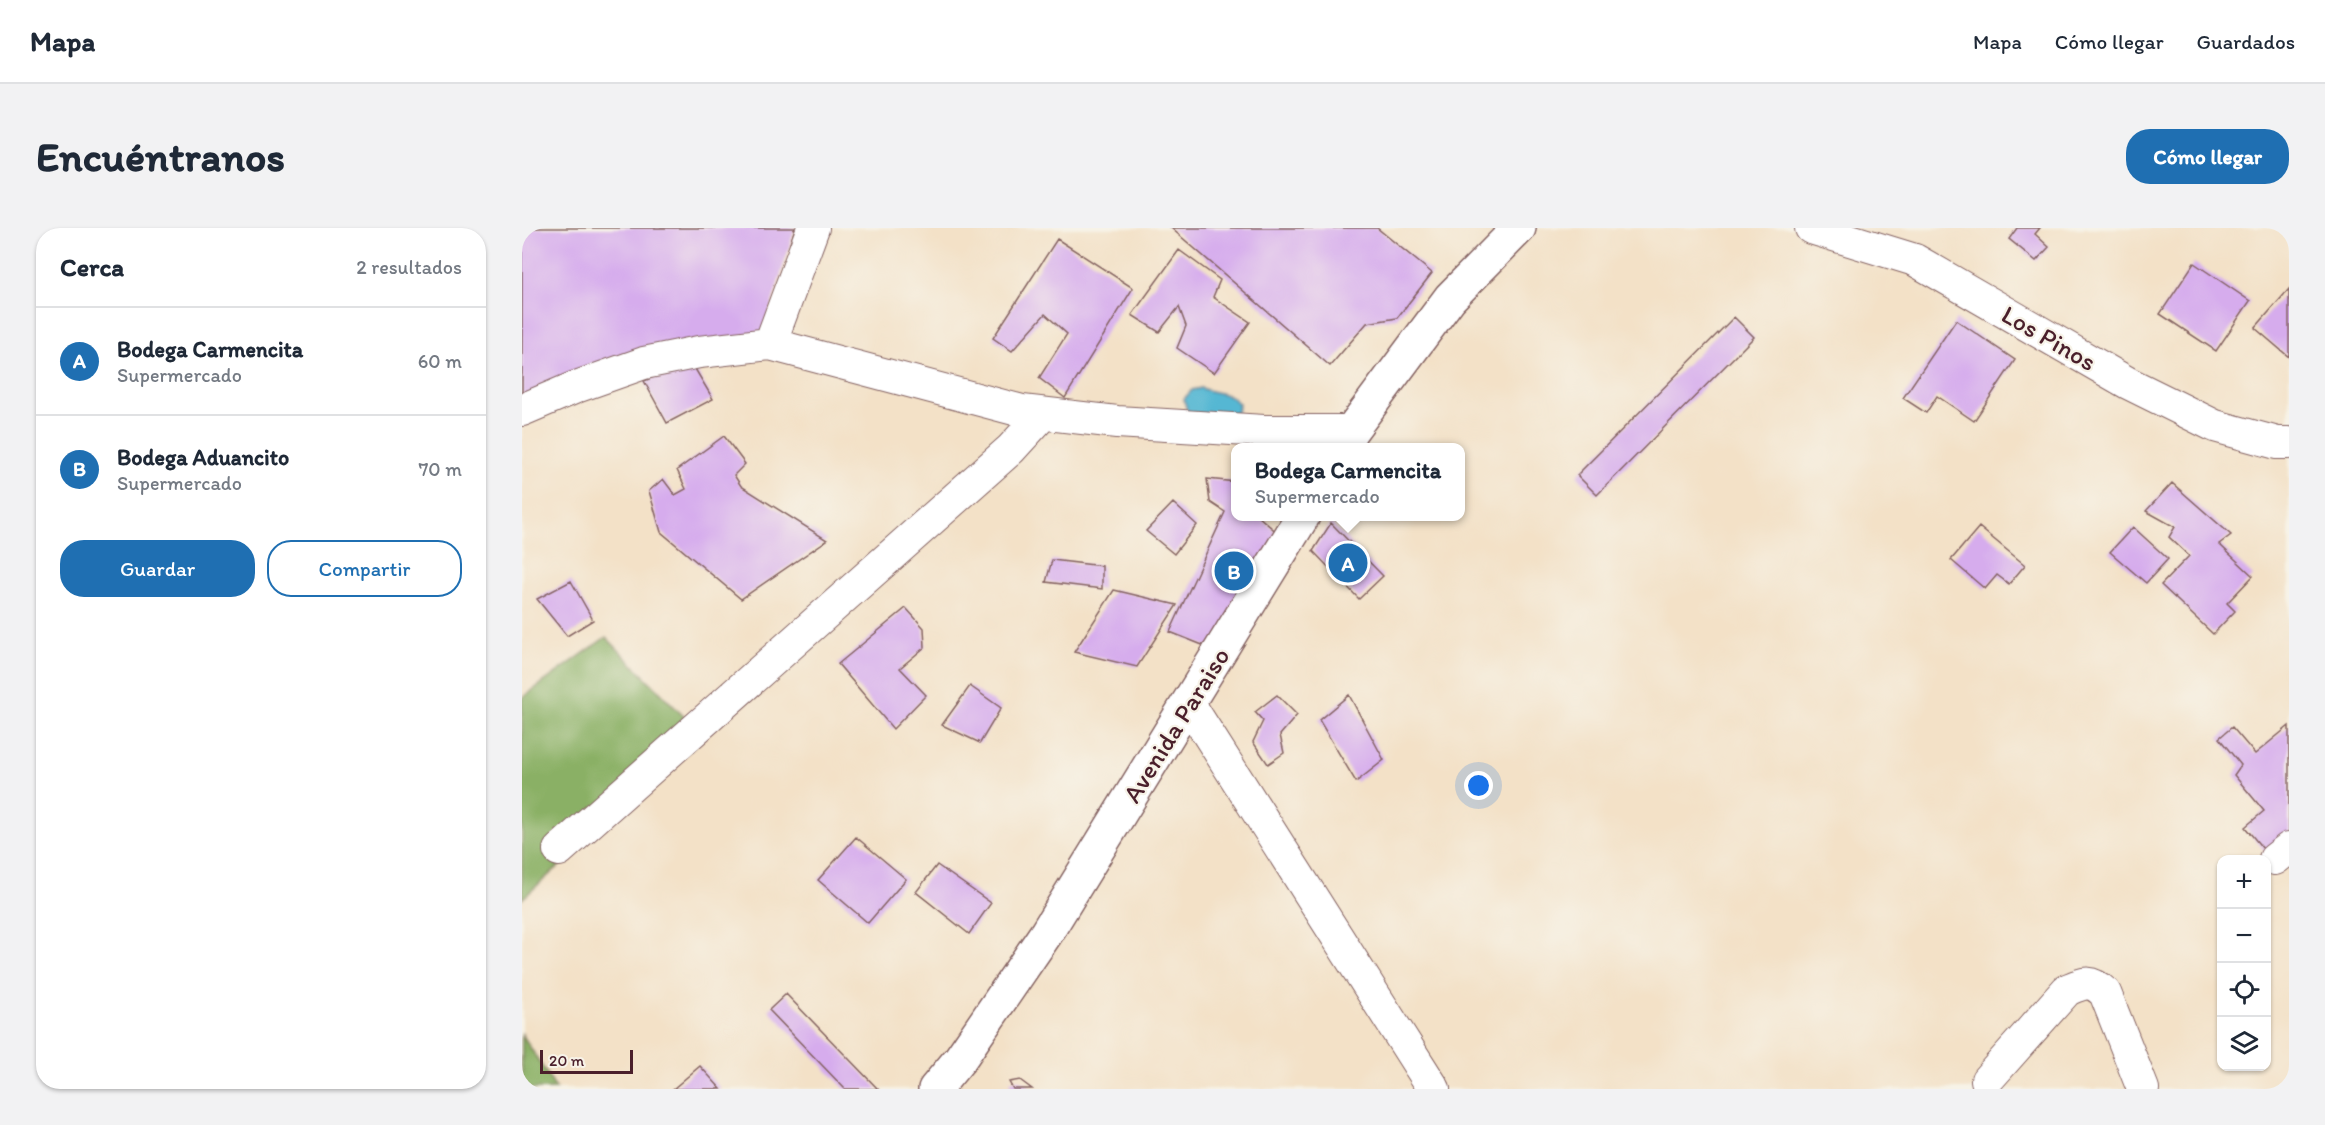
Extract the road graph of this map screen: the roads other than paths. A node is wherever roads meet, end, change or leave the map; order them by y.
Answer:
1 (813, 228) edge
2 (1519, 228) edge
3 (1811, 228) edge
4 (770, 344) junction
5 (522, 410) edge
6 (1043, 414) junction
7 (1347, 439) edge
8 (2289, 443) edge
9 (1300, 521) edge
10 (1189, 704) junction
11 (559, 850) dead end
12 (1987, 1080) dead end
13 (935, 1089) edge
14 (1434, 1089) edge
15 (2143, 1089) edge

1 - 4 street
2 - 7 main road
3 - 8 street, Los Pinos
4 - 5 street
4 - 6 street
6 - 7 street
6 - 11 street
9 - 10 main road, Avenida Paraiso
10 - 13 main road, Avenida Paraiso
10 - 14 street
12 - 15 street

